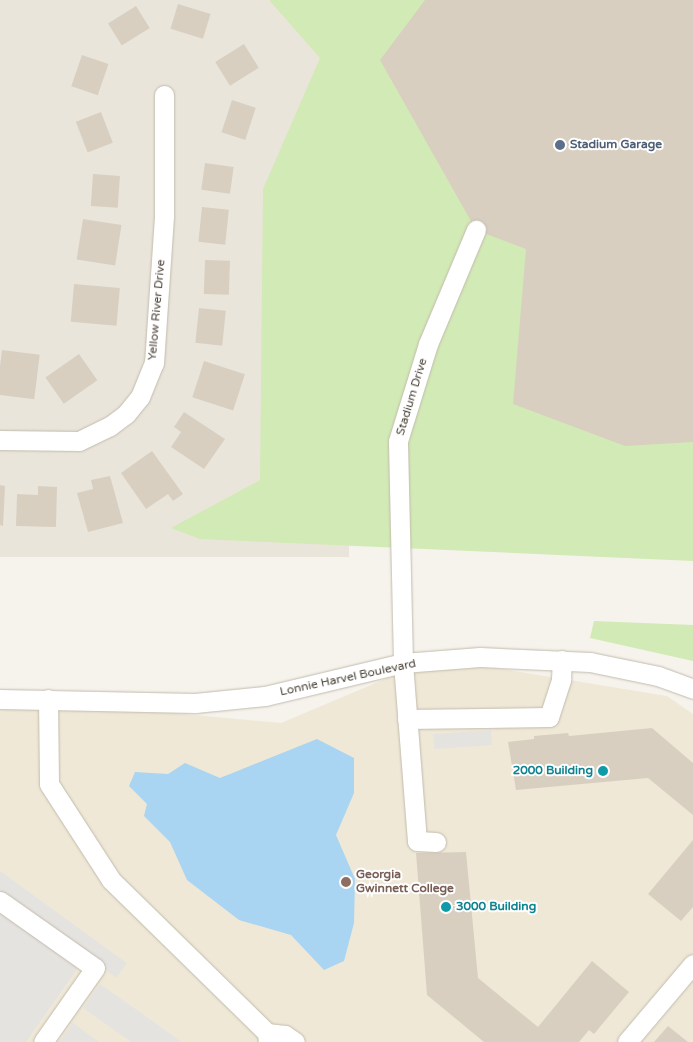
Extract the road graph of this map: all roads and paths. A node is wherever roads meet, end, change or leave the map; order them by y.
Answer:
1 (164, 96) dead end
2 (476, 230) dead end
3 (0, 440) edge
4 (562, 660) junction
5 (403, 663) junction
6 (693, 689) edge
7 (0, 699) edge
8 (48, 699) junction
9 (407, 719) junction
10 (436, 842) dead end
11 (0, 901) edge
12 (693, 964) edge
13 (267, 1037) edge
14 (43, 1042) edge
15 (295, 1042) edge
16 (627, 1042) edge

1 - 3 street, Yellow River Drive
2 - 5 street, Stadium Drive
4 - 5 street, Lonnie Harvel Boulevard
4 - 6 street, Lonnie Harvel Boulevard
4 - 9 street
5 - 8 street, Lonnie Harvel Boulevard
5 - 9 street, Stadium Drive
7 - 8 street, Lonnie Harvel Boulevard
8 - 13 street
9 - 10 street, Stadium Drive
11 - 14 street
12 - 16 street
13 - 15 street

